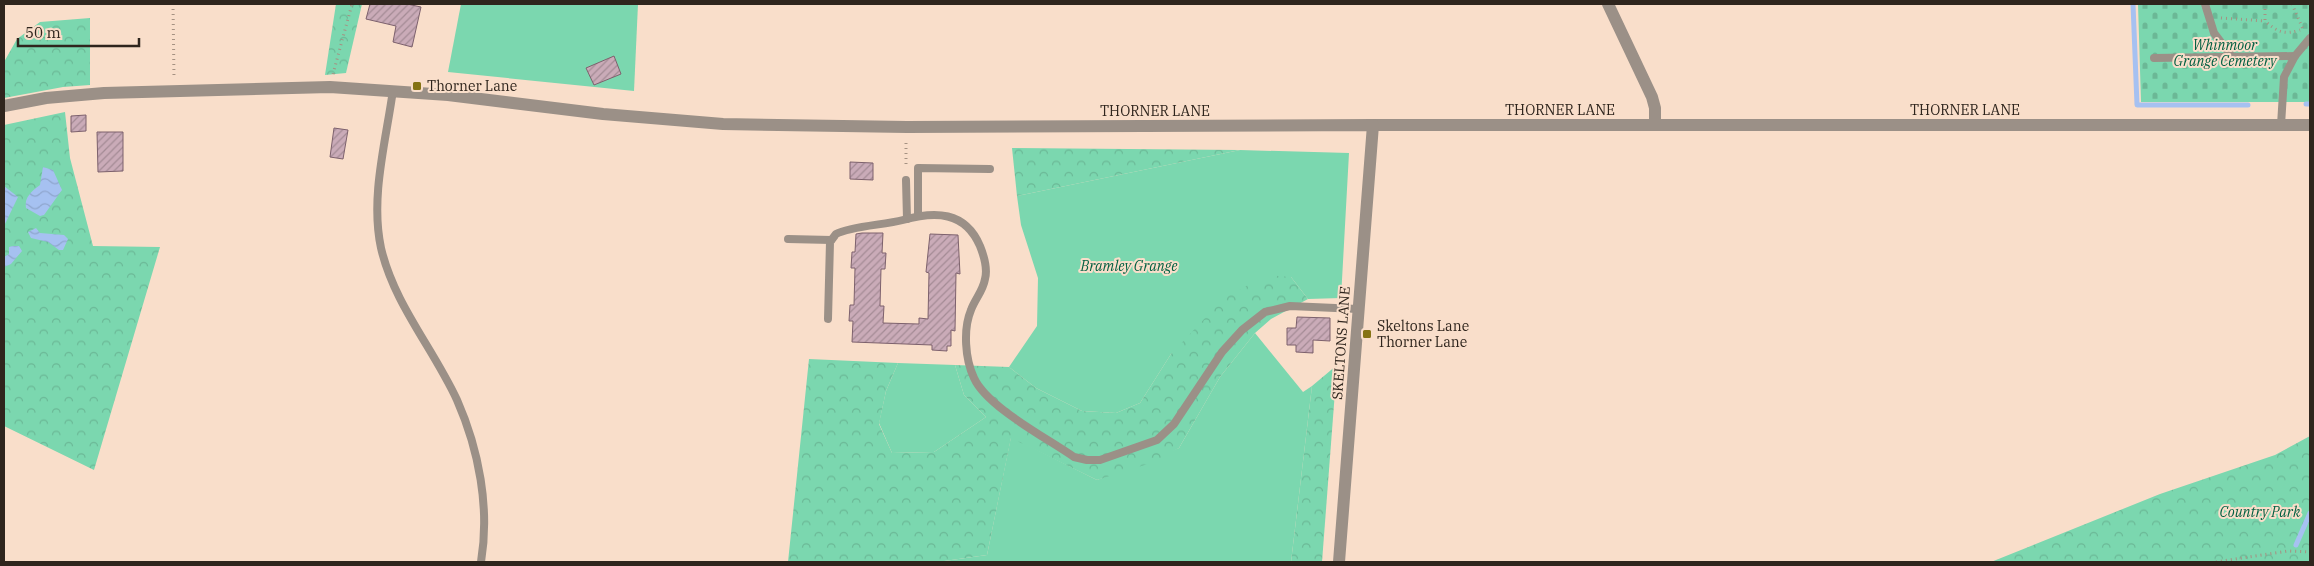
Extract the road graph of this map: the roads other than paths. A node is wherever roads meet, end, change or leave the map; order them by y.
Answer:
1 (1608, 4) edge
2 (2205, 4) edge
3 (2310, 38) edge
4 (2295, 56) junction
5 (2232, 57) junction
6 (2154, 58) dead end
7 (393, 90) junction
8 (4, 106) edge
9 (1372, 125) junction
10 (1655, 125) junction
11 (2281, 125) junction
12 (2310, 125) edge
13 (990, 169) dead end
14 (906, 180) road end
15 (918, 216) junction
16 (906, 219) junction
17 (788, 239) dead end
18 (831, 240) junction
19 (1358, 310) junction
20 (828, 319) dead end
21 (481, 562) edge
22 (1340, 562) edge

1 - 10 street
2 - 5 lane
3 - 4 lane
4 - 5 lane
4 - 11 lane
5 - 6 lane
7 - 8 street, THORNER LANE
7 - 9 street, THORNER LANE
7 - 21 lane
9 - 10 street, THORNER LANE
9 - 19 street, SKELTONS LANE
10 - 11 street, THORNER LANE
11 - 12 street, THORNER LANE
13 - 15 lane
14 - 16 lane
15 - 16 lane
15 - 19 lane
16 - 18 lane
17 - 18 lane
18 - 20 lane
19 - 22 street, SKELTONS LANE

